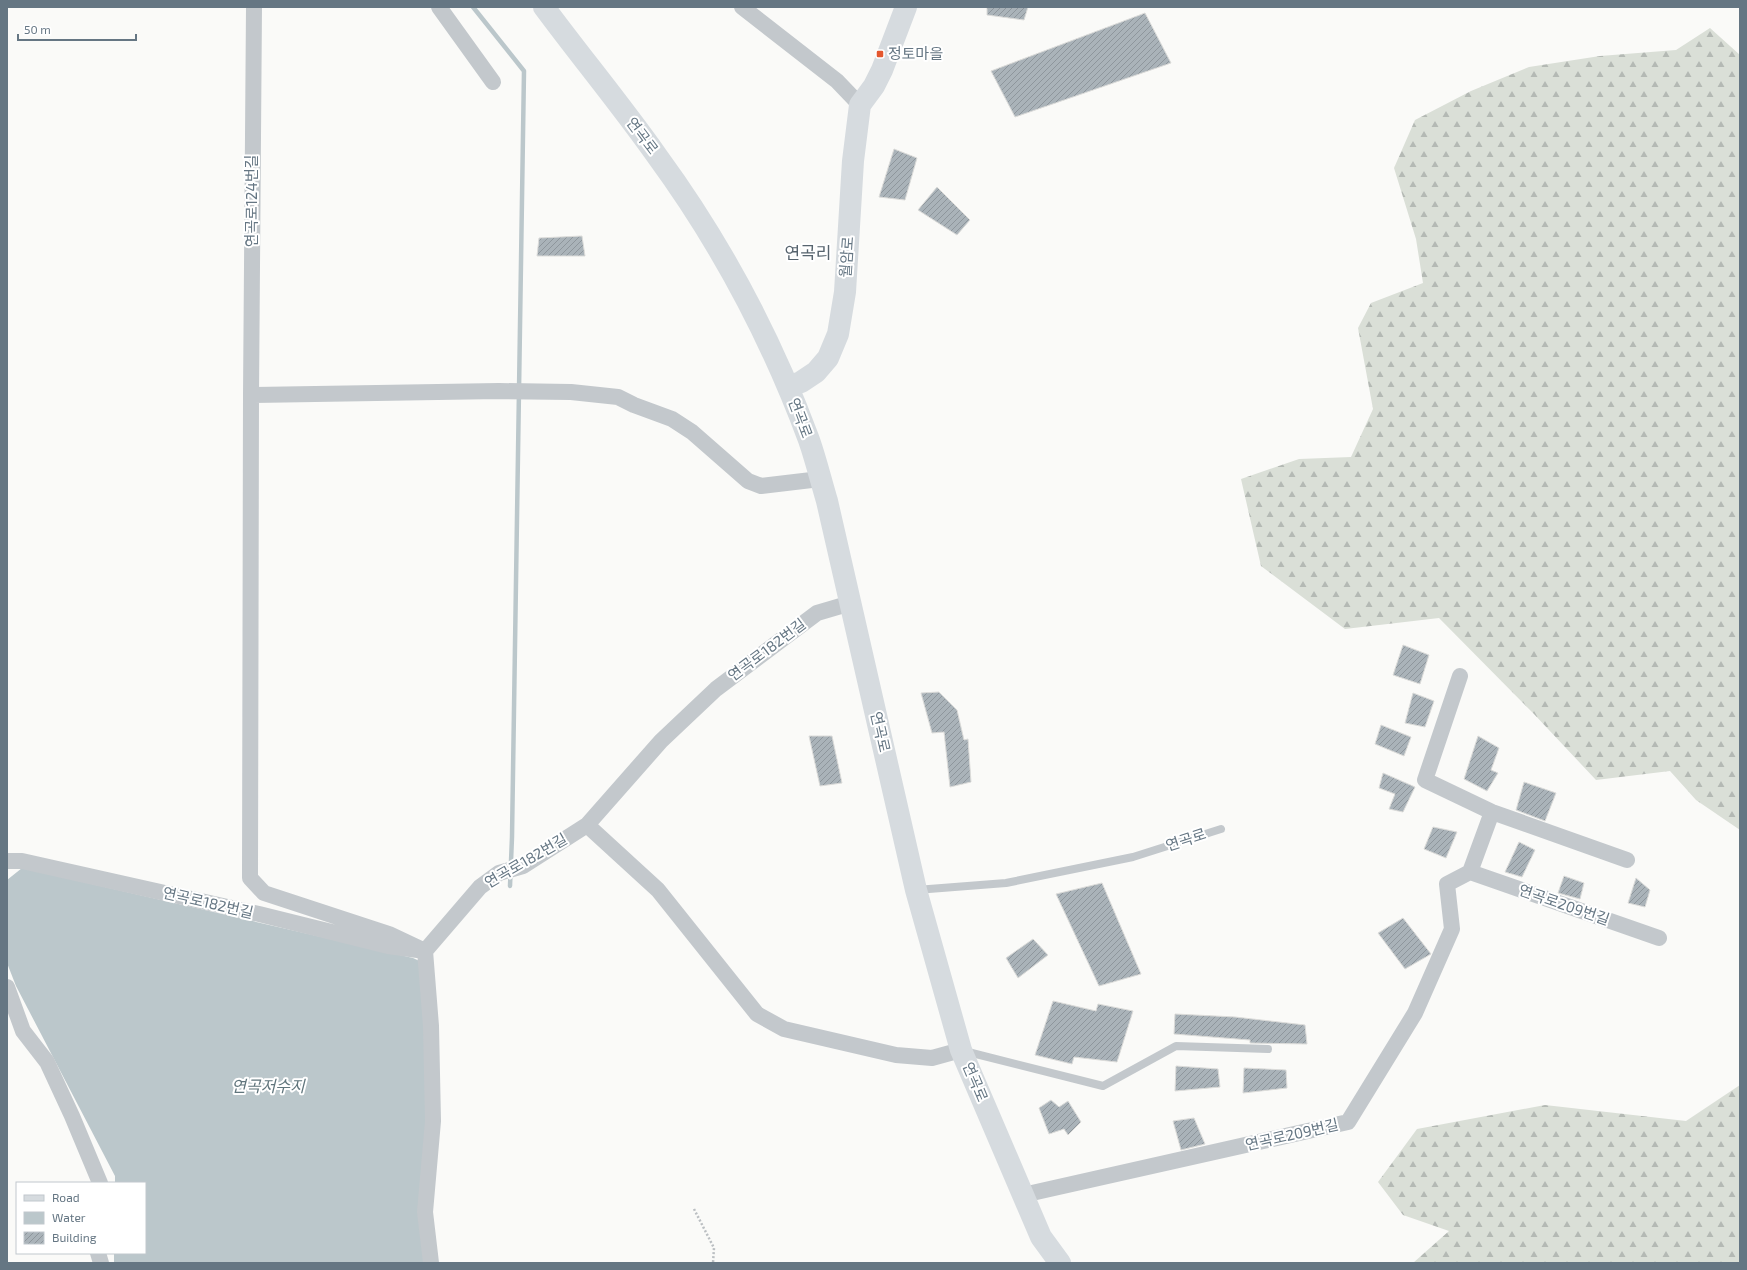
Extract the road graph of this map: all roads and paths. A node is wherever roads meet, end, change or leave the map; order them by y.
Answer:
1 (254, 7) edge
2 (439, 7) edge
3 (544, 7) edge
4 (742, 7) edge
5 (906, 7) edge
6 (493, 82) dead end
7 (860, 105) junction
8 (788, 388) junction
9 (251, 394) junction
10 (820, 479) junction
11 (851, 603) junction
12 (1460, 676) dead end
13 (1492, 812) junction
14 (587, 825) junction
15 (1221, 829) dead end
16 (1627, 860) dead end
17 (7, 861) edge
18 (1470, 872) junction
19 (916, 890) junction
20 (1659, 938) dead end
21 (425, 951) junction
22 (7, 988) edge
23 (1268, 1049) dead end
24 (962, 1050) junction
25 (100, 1182) edge
26 (1023, 1195) junction
27 (694, 1210) dead end
28 (431, 1263) edge
29 (713, 1263) edge
30 (1060, 1263) edge

1 - 9 street, 연곡로124번길
2 - 6 street
3 - 8 street, 연곡로
4 - 7 street
5 - 7 street, 월암로
7 - 8 street, 월암로
8 - 10 street, 연곡로
9 - 10 street
9 - 21 street, 연곡로124번길
10 - 11 street, 연곡로
11 - 14 street, 연곡로182번길
11 - 19 street, 연곡로
12 - 13 street
13 - 16 street
13 - 18 street
14 - 21 street, 연곡로182번길
14 - 24 street
15 - 19 lane, 연곡로
17 - 21 street, 연곡로182번길
18 - 20 street, 연곡로209번길
18 - 26 street, 연곡로209번길
19 - 24 street, 연곡로
21 - 28 street
22 - 25 street
23 - 24 lane
24 - 26 street, 연곡로
26 - 30 street, 연곡로
27 - 29 path

